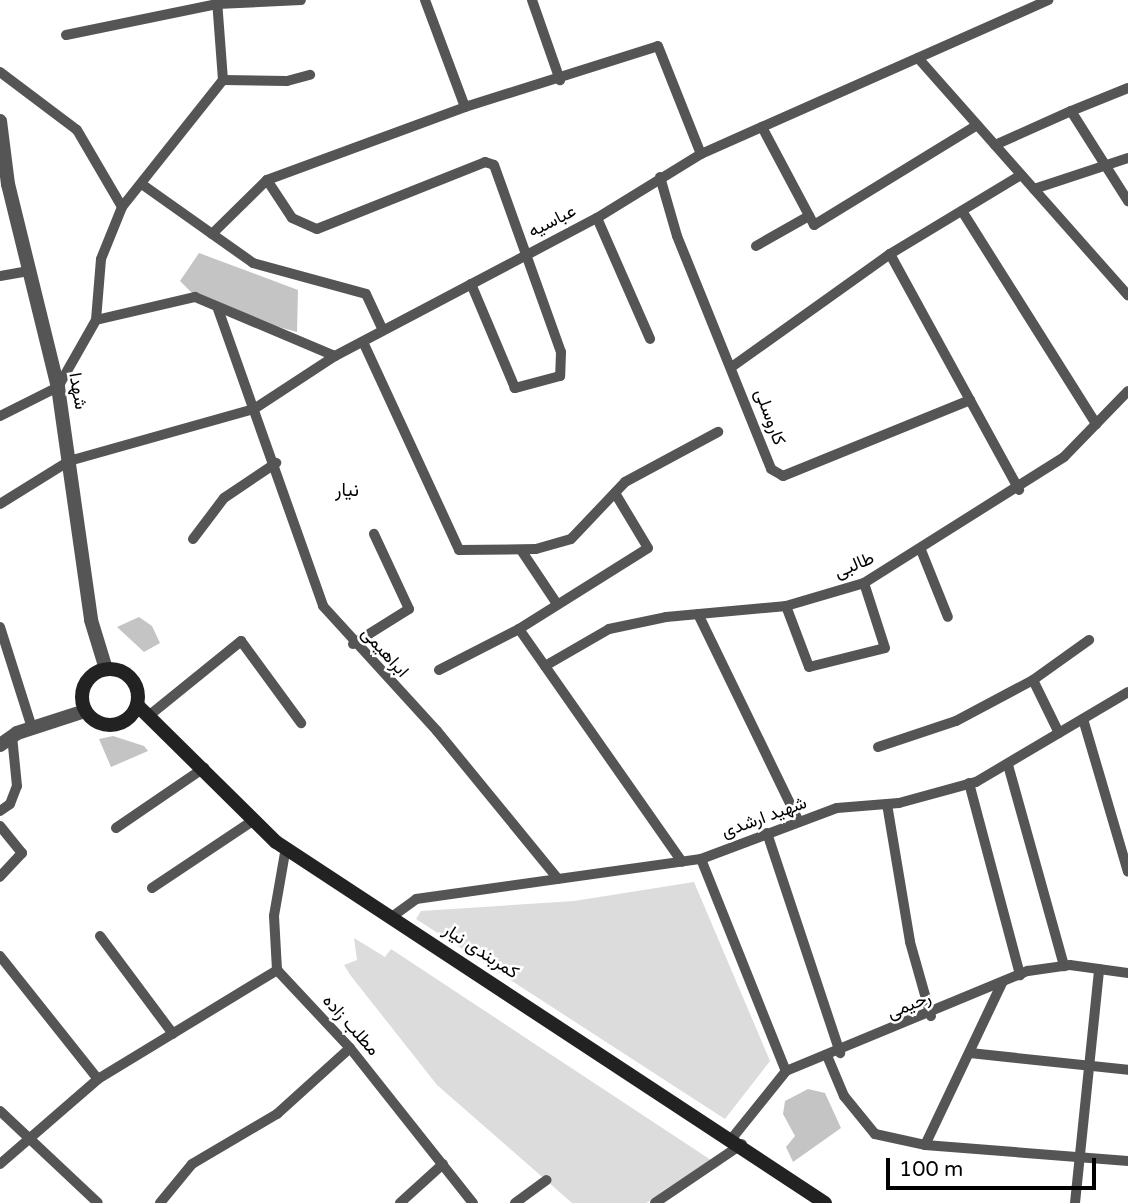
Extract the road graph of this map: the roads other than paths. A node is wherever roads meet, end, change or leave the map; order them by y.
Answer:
1 (301, 0) edge
2 (425, 0) edge
3 (532, 0) edge
4 (1048, 0) edge
5 (217, 2) edge
6 (66, 35) dead end
7 (918, 58) junction
8 (0, 72) edge
9 (310, 75) dead end
10 (223, 80) junction
11 (559, 80) junction
12 (1128, 88) edge
13 (465, 107) junction
14 (1071, 111) junction
15 (0, 121) edge
16 (977, 125) junction
17 (762, 127) junction
18 (995, 145) junction
19 (701, 154) junction
20 (1128, 158) edge
21 (1102, 166) junction
22 (1021, 174) junction
23 (660, 177) junction
24 (267, 180) junction
25 (4, 184) edge
26 (143, 185) junction
27 (1034, 188) junction
28 (1128, 201) edge
29 (122, 207) junction
30 (962, 211) junction
31 (809, 216) junction
32 (597, 218) junction
33 (212, 234) junction
34 (756, 246) dead end
35 (526, 254) junction
36 (890, 254) junction
37 (29, 271) junction
38 (0, 276) edge
39 (471, 284) junction
40 (1128, 295) edge
41 (218, 309) junction
42 (96, 320) junction
43 (383, 330) junction
44 (650, 338) dead end
45 (364, 344) junction
46 (335, 356) junction
47 (733, 366) junction
48 (58, 387) junction
49 (1128, 391) edge
50 (970, 400) junction
51 (254, 409) junction
52 (0, 416) edge
53 (1096, 424) junction
54 (718, 432) dead end
55 (69, 461) junction
56 (276, 463) junction
57 (1019, 489) junction
58 (615, 493) junction
59 (0, 504) edge
60 (374, 534) dead end
61 (193, 539) dead end
62 (521, 550) junction
63 (921, 550) junction
64 (864, 583) junction
65 (556, 604) junction
66 (786, 606) junction
67 (698, 614) junction
68 (948, 617) dead end
69 (0, 626) edge
70 (519, 629) junction
71 (1089, 640) dead end
72 (353, 644) junction
73 (545, 666) junction
74 (106, 669) junction
75 (439, 670) dead end
76 (1033, 680) junction
77 (1128, 692) edge
78 (137, 705) junction
79 (85, 710) junction
80 (151, 713) junction
81 (1083, 719) junction
82 (301, 723) dead end
83 (32, 728) junction
84 (1059, 733) junction
85 (6, 741) edge
86 (878, 747) dead end
87 (1008, 765) junction
88 (204, 768) junction
89 (969, 783) junction
90 (887, 804) junction
91 (0, 811) edge
92 (254, 820) junction
93 (799, 822) junction
94 (0, 825) edge
95 (116, 828) dead end
96 (767, 833) junction
97 (286, 847) junction
98 (701, 859) junction
99 (682, 862) junction
100 (1128, 872) edge
101 (0, 877) edge
102 (558, 879) junction
103 (152, 888) dead end
104 (393, 916) junction
105 (100, 936) dead end
106 (0, 955) edge
107 (1064, 966) junction
108 (1099, 969) junction
109 (277, 970) junction
110 (1128, 973) edge
111 (1020, 975) junction
112 (1002, 983) junction
113 (931, 1016) junction
114 (173, 1034) junction
115 (351, 1048) junction
116 (840, 1053) junction
117 (970, 1053) junction
118 (828, 1058) junction
119 (1090, 1066) junction
120 (1128, 1070) edge
121 (786, 1071) junction
122 (98, 1079) junction
123 (0, 1111) edge
124 (25, 1137) junction
125 (737, 1140) junction
126 (925, 1145) junction
127 (1080, 1156) junction
128 (1128, 1161) edge
129 (0, 1164) edge
130 (443, 1164) junction
131 (547, 1180) dead end
132 (98, 1203) edge
133 (160, 1203) edge
134 (400, 1203) edge
135 (473, 1203) edge
136 (515, 1203) edge
137 (655, 1203) edge
138 (825, 1203) edge
139 (1075, 1203) edge

1 - 5 street
2 - 13 street
3 - 11 street
4 - 7 street, عباسیه
5 - 6 street
5 - 10 street
7 - 16 street
7 - 17 street, عباسیه
8 - 29 street
9 - 10 street
10 - 26 street
11 - 13 street
11 - 19 street
12 - 14 street
13 - 24 street
14 - 18 street
14 - 21 street
15 - 25 street, شهدا
16 - 18 street
16 - 31 street
17 - 19 street, عباسیه
17 - 31 street
18 - 22 street
19 - 23 street, عباسیه
20 - 21 street
21 - 27 street
21 - 28 street
22 - 27 street
22 - 30 street
23 - 32 street, عباسیه
23 - 47 street, کاروسلی
24 - 33 street
24 - 35 street
25 - 37 street, شهدا
26 - 29 street
26 - 33 street
27 - 40 street
29 - 42 street
30 - 36 street
30 - 53 street
31 - 34 street
32 - 35 street, عباسیه
32 - 44 street
33 - 43 street
35 - 39 street, عباسیه
35 - 39 street
36 - 47 street
36 - 50 street
37 - 38 street
37 - 48 street, شهدا
39 - 43 street, عباسیه
41 - 42 street
41 - 46 street
41 - 51 street, ابراهیمی
42 - 48 street
43 - 45 street, عباسیه
45 - 46 street, عباسیه
45 - 62 street
46 - 51 street, عباسیه
47 - 50 street, کاروسلی
48 - 52 street
48 - 55 street, شهدا
49 - 53 street, طالبی
50 - 57 street
51 - 55 street, عباسیه
51 - 56 street, ابراهیمی
53 - 57 street, طالبی
54 - 58 street
55 - 59 street, عباسیه
55 - 74 street, شهدا
56 - 61 street
56 - 72 street, ابراهیمی
57 - 63 street, طالبی
58 - 62 street
58 - 65 street
60 - 72 street
62 - 65 street
63 - 64 street, طالبی
63 - 68 street
64 - 66 street, طالبی
64 - 66 street
65 - 70 street
66 - 67 street, طالبی
67 - 73 street, طالبی
67 - 93 street
69 - 83 street
70 - 73 street
70 - 75 street
71 - 76 street
72 - 102 street, ابراهیمی
73 - 99 street
74 - 78 main road
74 - 79 main road
76 - 84 street
76 - 86 street
77 - 81 street, شهید ارشدی
78 - 79 main road
78 - 80 main road, کمربندی نیار
79 - 83 street
80 - 82 street
80 - 88 main road, کمربندی نیار
81 - 84 street, شهید ارشدی
81 - 100 street
83 - 85 street
84 - 87 street, شهید ارشدی
85 - 91 street
87 - 89 street, شهید ارشدی
87 - 107 street
88 - 92 main road, کمربندی نیار
88 - 95 street
89 - 90 street, شهید ارشدی
89 - 111 street
90 - 93 street, شهید ارشدی
90 - 113 street
92 - 97 main road, کمربندی نیار
92 - 103 street
93 - 96 street, شهید ارشدی
94 - 101 street
96 - 98 street, شهید ارشدی
96 - 116 street
97 - 104 main road, کمربندی نیار
97 - 109 street
98 - 99 street, شهید ارشدی
98 - 121 street
99 - 102 street, شهید ارشدی
102 - 104 street, شهید ارشدی
104 - 125 main road, کمربندی نیار
105 - 114 street
106 - 122 street
107 - 108 street, رحیمی
107 - 111 street, رحیمی
108 - 110 street, رحیمی
108 - 119 street
109 - 114 street
109 - 115 street, مطلب زاده
111 - 112 street, رحیمی
112 - 113 street, رحیمی
112 - 117 street
113 - 116 street, رحیمی
114 - 122 street
115 - 130 street, مطلب زاده
115 - 133 street
116 - 118 street, رحیمی
117 - 119 street
117 - 126 street
118 - 121 street, رحیمی
118 - 126 street
119 - 120 street
119 - 127 street
121 - 125 street
122 - 124 street
123 - 124 street
124 - 129 street
124 - 132 street
125 - 137 street
125 - 138 main road, کمربندی نیار
126 - 127 street
127 - 128 street
127 - 139 street
130 - 134 street
130 - 135 street, مطلب زاده
131 - 136 street

